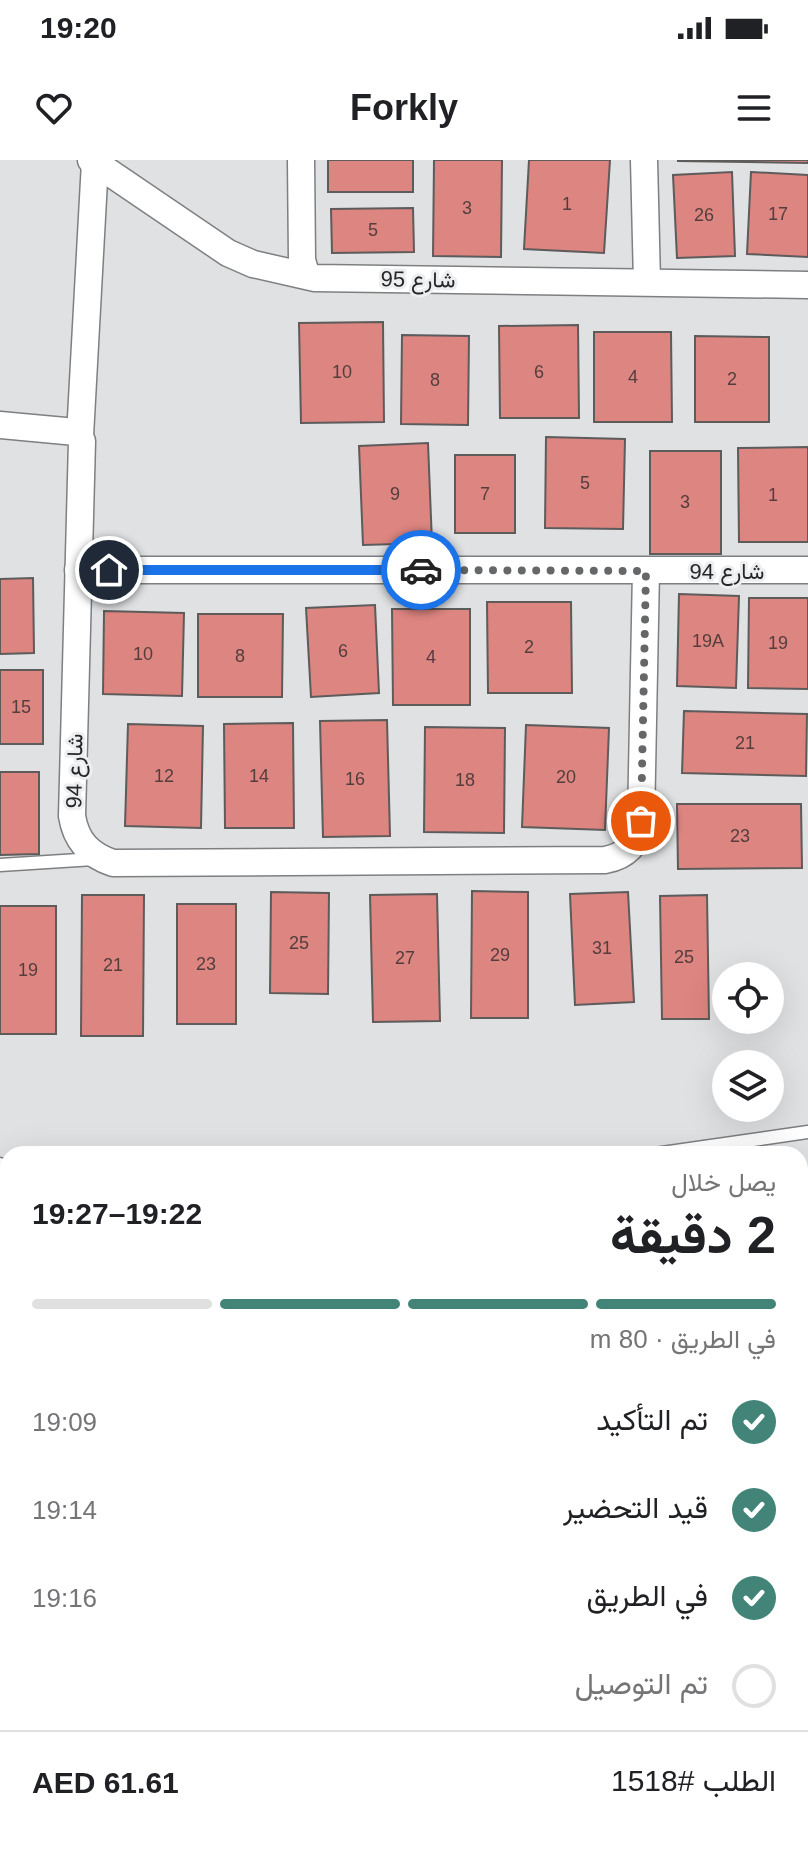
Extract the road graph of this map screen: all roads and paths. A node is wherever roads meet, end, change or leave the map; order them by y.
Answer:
1 (301, 160) edge
2 (644, 160) edge
3 (93, 161) edge
4 (306, 274) junction
5 (647, 282) junction
6 (808, 285) edge
7 (0, 425) edge
8 (80, 436) junction
9 (78, 570) junction
10 (808, 570) edge
11 (646, 571) junction
12 (101, 859) junction
13 (0, 865) edge
14 (808, 1132) edge
15 (711, 1146) edge

1 - 4 street
2 - 5 street
3 - 4 street, شارع 95
3 - 8 street
4 - 5 street, شارع 95
5 - 6 street, شارع 95
7 - 8 street
8 - 9 street
9 - 11 street, شارع 94
9 - 12 street, شارع 94
10 - 11 street, شارع 94
11 - 12 street
12 - 13 lane
14 - 15 lane

